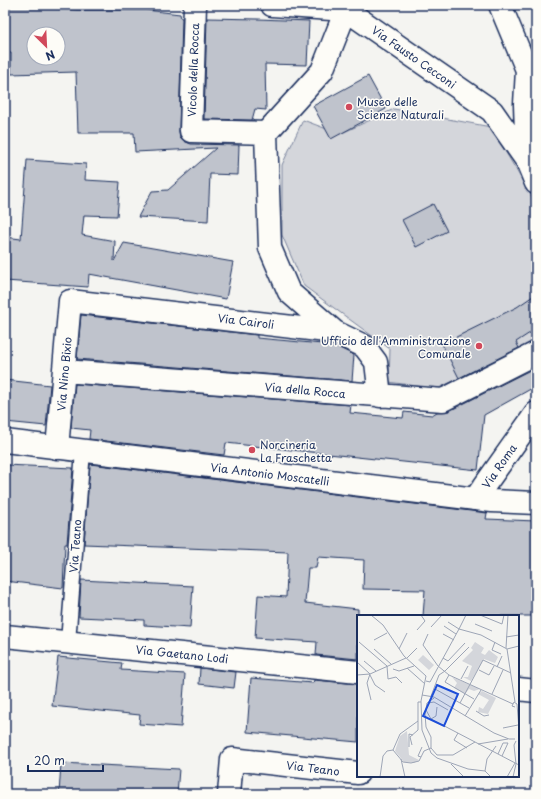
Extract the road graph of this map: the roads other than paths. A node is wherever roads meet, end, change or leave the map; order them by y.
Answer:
1 (194, 5) edge
2 (272, 5) edge
3 (500, 5) edge
4 (346, 10) junction
5 (266, 133) junction
6 (532, 159) edge
7 (536, 183) edge
8 (70, 301) joint
9 (335, 332) junction
10 (536, 354) edge
11 (64, 371) junction
12 (380, 396) junction
13 (536, 413) edge
14 (5, 441) edge
15 (57, 448) junction
16 (83, 451) junction
17 (475, 499) junction
18 (536, 503) edge
19 (5, 636) edge
20 (68, 642) junction
21 (357, 672) edge
22 (519, 689) edge
23 (536, 691) edge
24 (357, 773) edge
25 (230, 794) edge

1 - 5 street, Vicolo della Rocca
2 - 4 street
3 - 6 street
4 - 5 street
4 - 6 street, Via Fausto Cecconi
5 - 9 street
6 - 7 street
8 - 9 street, Via Cairoli
8 - 11 street, Via Nino Bixio
9 - 12 street, Via Cairoli
10 - 12 street, Via della Rocca
11 - 12 street, Via della Rocca
11 - 15 street, Via Nino Bixio
13 - 17 street, Via Roma
14 - 15 street, Via Antonio Moscatelli
15 - 16 street, Via Antonio Moscatelli
16 - 17 street, Via Antonio Moscatelli
16 - 20 lane, Via Teano
17 - 18 street, Via Antonio Moscatelli
19 - 20 street, Via Gaetano Lodi
20 - 21 street, Via Gaetano Lodi
22 - 23 street
24 - 25 street, Via Teano

